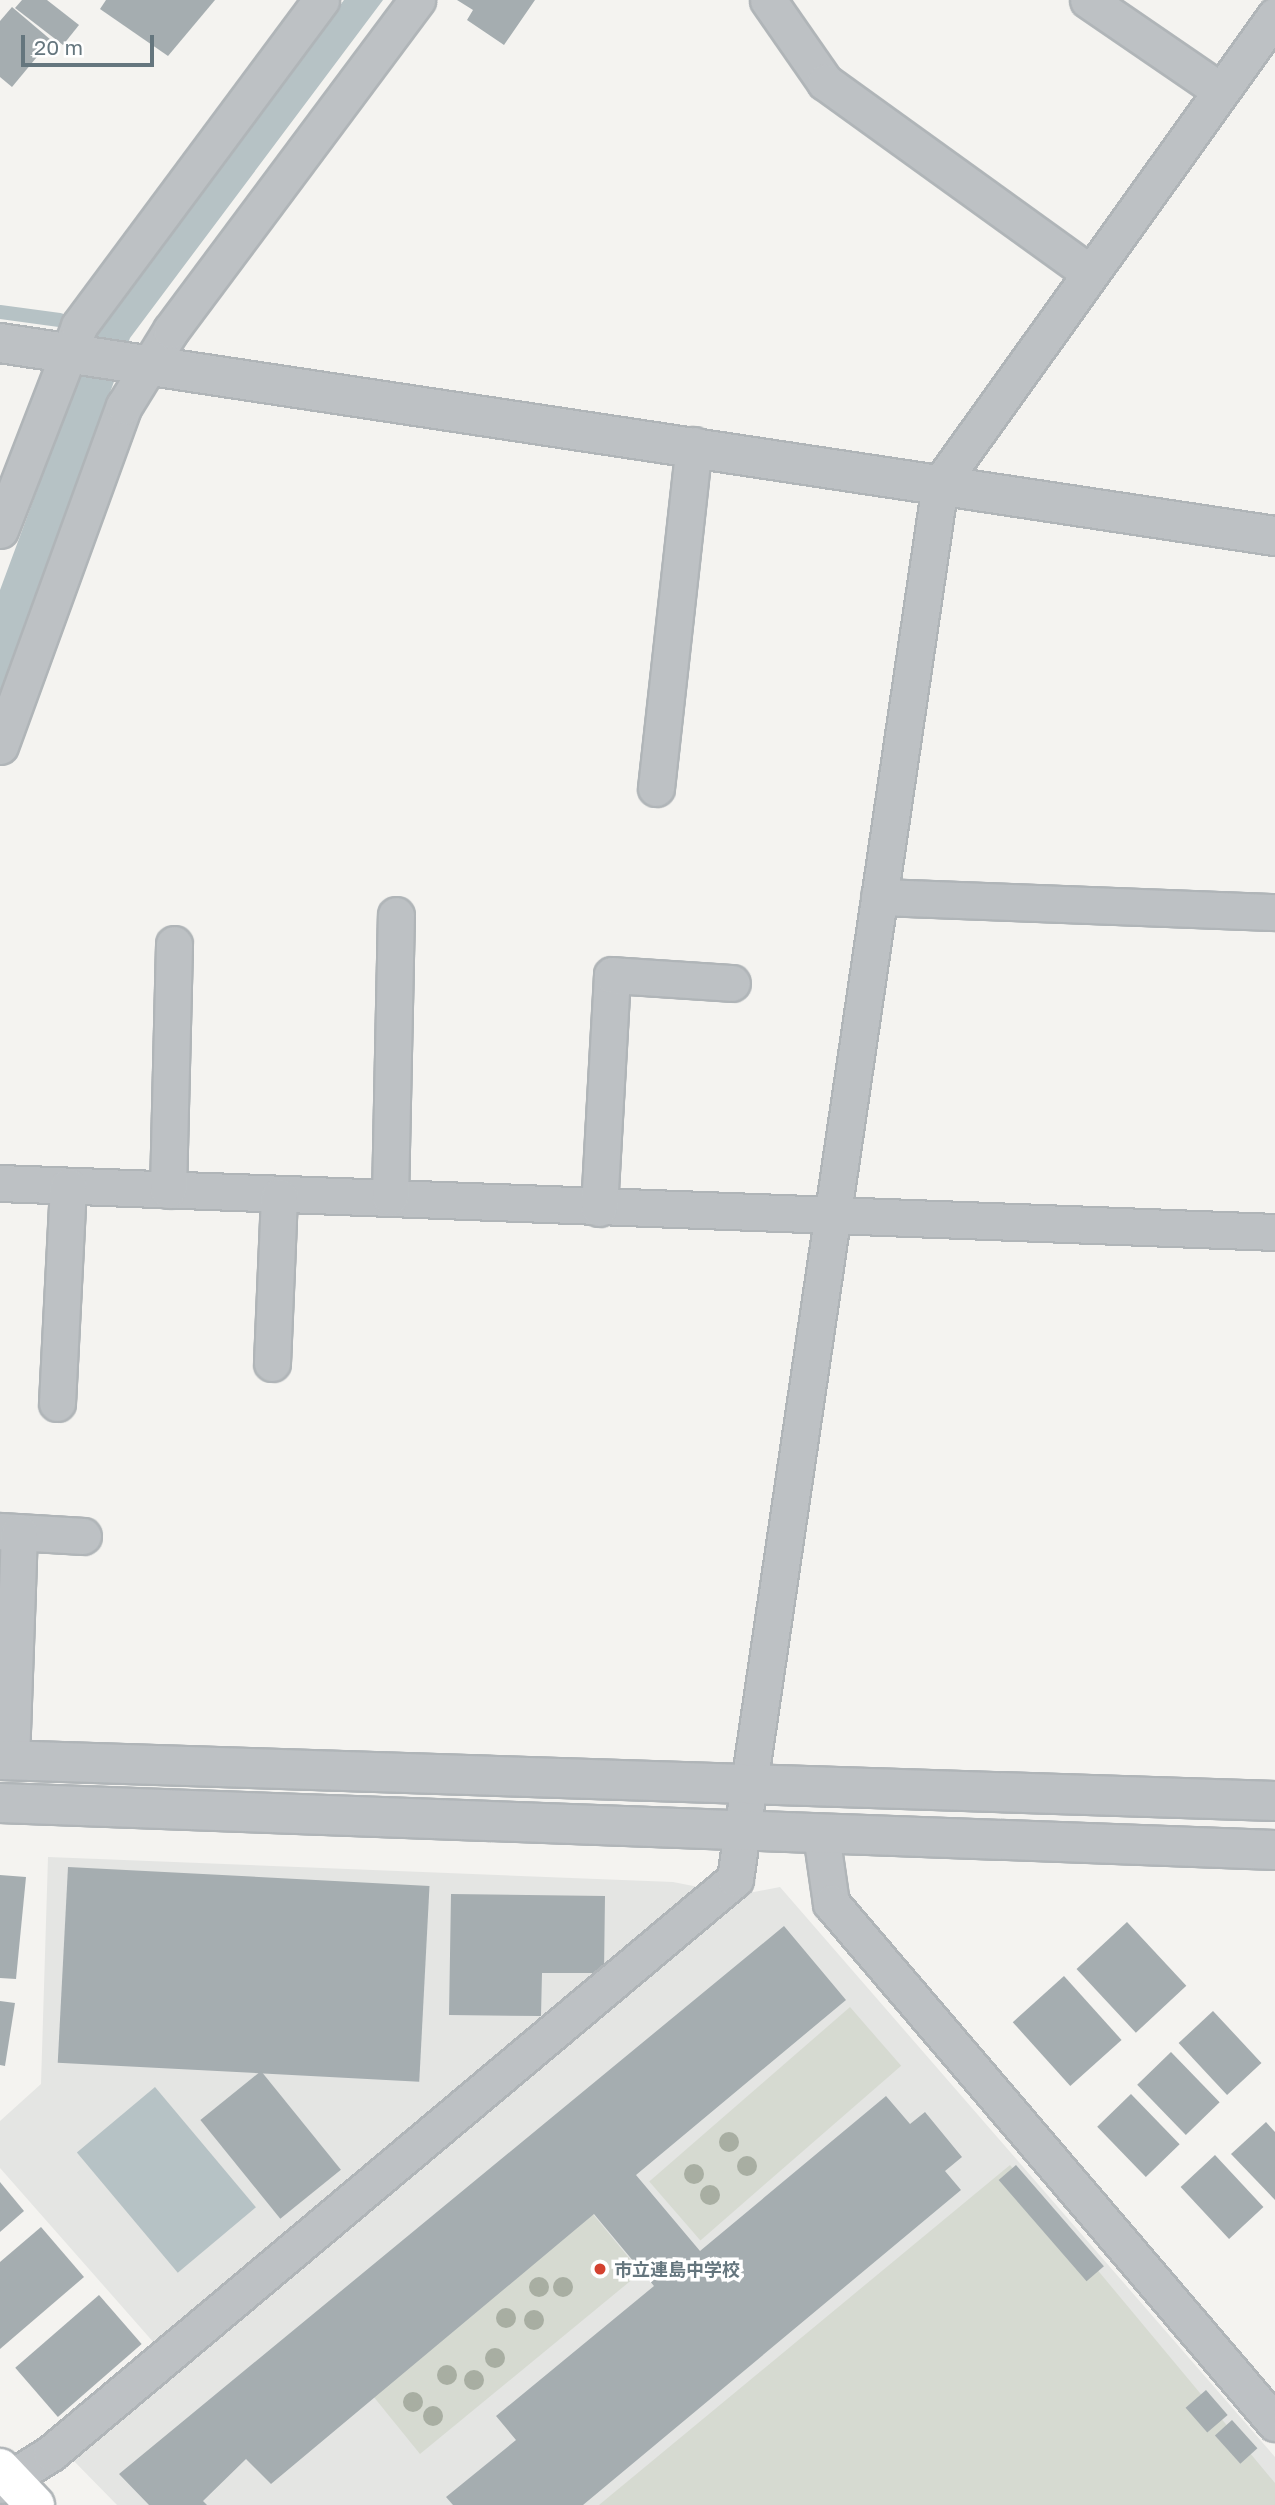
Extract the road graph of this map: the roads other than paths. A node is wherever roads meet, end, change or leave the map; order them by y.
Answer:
1 (321, 0) edge
2 (416, 0) edge
3 (768, 0) edge
4 (1088, 0) edge
5 (1275, 16) edge
6 (1221, 92) junction
7 (1090, 273) junction
8 (0, 343) edge
9 (73, 354) junction
10 (136, 365) junction
11 (694, 445) junction
12 (940, 484) junction
13 (0, 530) edge
14 (1275, 536) edge
15 (0, 746) edge
16 (656, 788) dead end
17 (879, 897) junction
18 (1275, 912) edge
19 (396, 915) dead end
20 (174, 944) dead end
21 (732, 983) dead end
22 (0, 1182) edge
23 (68, 1186) junction
24 (168, 1190) junction
25 (279, 1196) junction
26 (390, 1197) junction
27 (599, 1208) junction
28 (832, 1219) junction
29 (1275, 1232) edge
30 (272, 1363) dead end
31 (57, 1403) dead end
32 (9, 1532) edge
33 (83, 1536) dead end
34 (5, 1760) edge
35 (750, 1782) junction
36 (1275, 1801) edge
37 (0, 1803) edge
38 (745, 1831) junction
39 (821, 1834) junction
40 (1275, 1850) edge
41 (1275, 2423) edge
42 (12, 2484) edge

1 - 9 street
2 - 10 street
3 - 7 street
4 - 6 street
5 - 6 street
6 - 7 street
7 - 12 street
8 - 9 street
9 - 10 street
9 - 13 street
10 - 11 street
10 - 15 street
11 - 12 street
11 - 16 street
12 - 14 street
12 - 17 street
17 - 18 street
17 - 28 street
19 - 26 street
20 - 24 street
21 - 27 street
22 - 23 street
23 - 24 street
23 - 31 street
24 - 25 street
25 - 26 street
25 - 30 street
26 - 27 street
27 - 28 street
28 - 29 street
28 - 35 street
32 - 33 street
32 - 34 street
34 - 35 street
35 - 36 street
35 - 38 street
37 - 38 street
38 - 39 street
38 - 42 street
39 - 40 street
39 - 41 street

